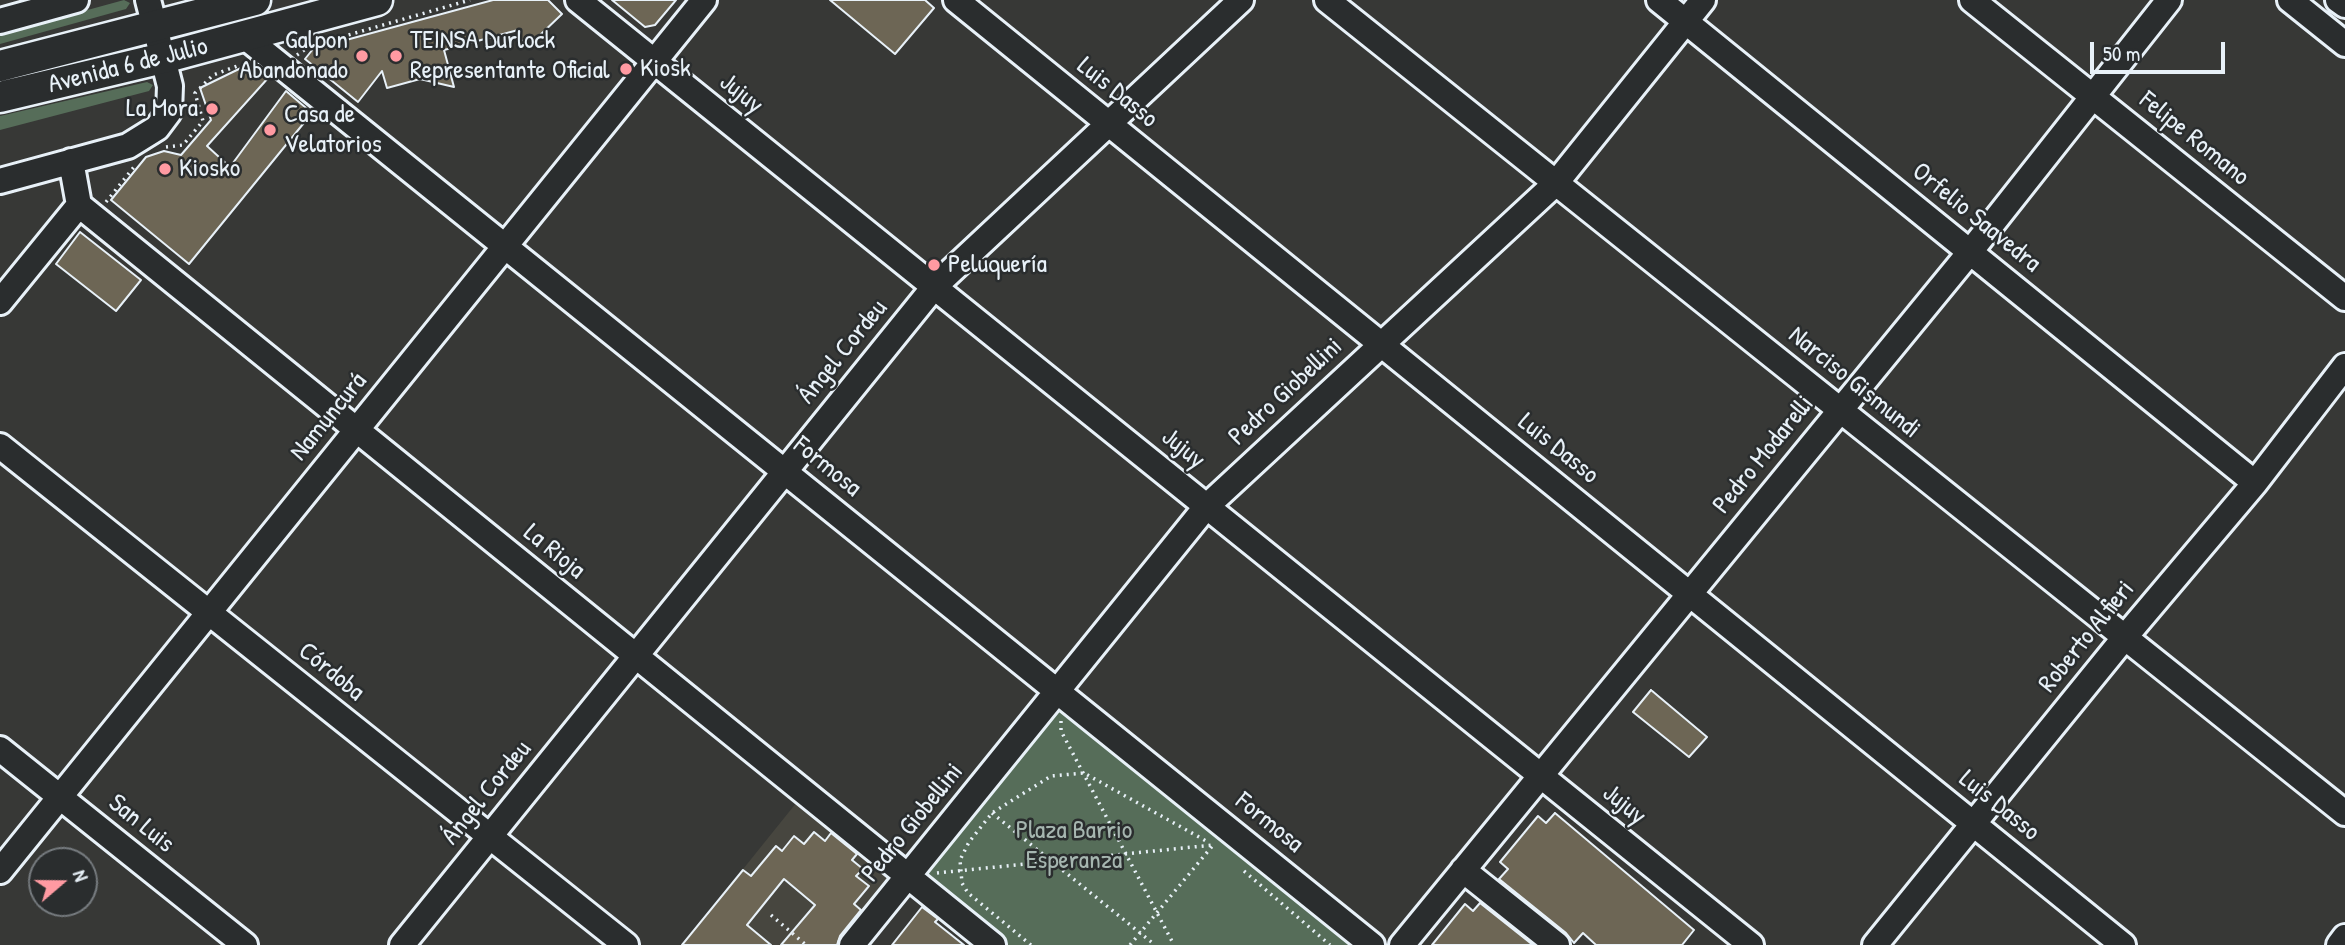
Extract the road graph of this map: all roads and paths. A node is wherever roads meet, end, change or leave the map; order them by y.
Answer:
1 (255, 0) edge
2 (377, 0) edge
3 (470, 0) edge
4 (578, 0) edge
5 (704, 0) edge
6 (956, 0) edge
7 (1241, 0) edge
8 (1326, 0) edge
9 (1659, 0) edge
10 (1703, 0) edge
11 (1972, 0) edge
12 (2169, 0) edge
13 (2290, 0) edge
14 (2338, 0) edge
15 (60, 2) edge
16 (2345, 5) edge
17 (27, 7) edge
18 (151, 13) edge
19 (0, 21) edge
20 (1686, 22) junction
21 (244, 36) junction
22 (2345, 44) edge
23 (163, 58) junction
24 (655, 62) junction
25 (0, 66) edge
26 (283, 67) junction
27 (2092, 96) junction
28 (0, 97) edge
29 (1108, 124) junction
30 (71, 161) junction
31 (0, 181) edge
32 (1556, 183) junction
33 (79, 205) junction
34 (506, 247) junction
35 (1970, 252) junction
36 (934, 287) junction
37 (2345, 298) edge
38 (0, 302) edge
39 (1381, 344) junction
40 (2345, 366) edge
41 (1839, 409) junction
42 (357, 430) junction
43 (0, 446) edge
44 (785, 471) junction
45 (2255, 483) junction
46 (1206, 507) junction
47 (1689, 594) junction
48 (209, 613) junction
49 (2125, 637) junction
50 (636, 656) junction
51 (1057, 691) junction
52 (0, 749) edge
53 (1084, 773) junction
54 (1540, 775) junction
55 (60, 797) junction
56 (992, 813) junction
57 (2345, 813) edge
58 (1973, 824) junction
59 (490, 836) junction
60 (1220, 836) junction
61 (1126, 854) junction
62 (1052, 862) junction
63 (1234, 863) dead end
64 (1463, 870) junction
65 (960, 871) junction
66 (0, 872) edge
67 (908, 876) junction
68 (1157, 913) junction
69 (771, 915) dead end
70 (1140, 933) junction
71 (2345, 937) edge
72 (245, 945) edge
73 (402, 945) edge
74 (626, 945) edge
75 (806, 945) edge
76 (852, 945) edge
77 (993, 945) edge
78 (1031, 945) edge
79 (1130, 945) edge
80 (1155, 945) edge
81 (1174, 945) edge
82 (1330, 945) edge
83 (1373, 945) edge
84 (1402, 945) edge
85 (1557, 945) edge
86 (1751, 945) edge
87 (1875, 945) edge
88 (2123, 945) edge
89 (2339, 945) edge

1 - 18 main road, Avenida 6 de Julio
2 - 21 main road, Avenida 6 de Julio
3 - 26 path
4 - 24 street, Jujuy
5 - 24 street, Namuncurá
6 - 29 street, Luis Dasso
7 - 29 street, Ángel Cordeu
8 - 32 street, Narciso Gismundi
9 - 20 street, Orfelio Saavedra
10 - 20 street, Pedro Giobellini
11 - 27 street, Felipe Romano
12 - 27 street, Pedro Modarelli
13 - 22 street
14 - 16 street
15 - 17 street
17 - 19 street
18 - 23 street
18 - 25 main road, Avenida 6 de Julio
20 - 32 street, Pedro Giobellini
20 - 35 street, Orfelio Saavedra
21 - 23 main road, Avenida 6 de Julio
21 - 26 street, Formosa
23 - 28 main road, Avenida 6 de Julio
23 - 30 street
24 - 34 street, Namuncurá
24 - 36 street, Jujuy
26 - 34 street, Formosa
27 - 35 street, Pedro Modarelli
27 - 37 street, Felipe Romano
29 - 36 street, Ángel Cordeu
29 - 39 street, Luis Dasso
30 - 31 street
30 - 33 street
32 - 39 street, Pedro Giobellini
32 - 41 street, Narciso Gismundi
33 - 38 street
33 - 42 street, La Rioja
34 - 42 street, Namuncurá
34 - 44 street, Formosa
35 - 41 street, Pedro Modarelli
35 - 45 street, Orfelio Saavedra
36 - 44 street, Ángel Cordeu
36 - 46 street, Jujuy
39 - 46 street, Pedro Giobellini
39 - 47 street, Luis Dasso
40 - 45 street, Roberto Alfieri
41 - 47 street, Pedro Modarelli
41 - 49 street, Narciso Gismundi
42 - 48 street, Namuncurá
42 - 50 street, La Rioja
43 - 48 street, Córdoba
44 - 50 street, Ángel Cordeu
44 - 51 street, Formosa
45 - 49 street, Roberto Alfieri
46 - 51 street, Pedro Giobellini
46 - 54 street, Jujuy
47 - 54 street, Pedro Modarelli
47 - 58 street, Luis Dasso
48 - 55 street, Namuncurá
48 - 59 street, Córdoba
49 - 57 street, Narciso Gismundi
49 - 58 street, Roberto Alfieri
50 - 59 street, Ángel Cordeu
50 - 67 street, La Rioja
51 - 53 path
51 - 60 street, Formosa
51 - 67 street, Pedro Giobellini
52 - 55 street, San Luis
53 - 56 path
53 - 60 path
53 - 61 path
54 - 64 street, Pedro Modarelli
54 - 86 street, Jujuy
55 - 66 street, Namuncurá
55 - 72 street, San Luis
56 - 62 path
56 - 65 path
58 - 87 street, Roberto Alfieri
58 - 88 street, Luis Dasso
59 - 73 street, Ángel Cordeu
59 - 74 street, Córdoba
60 - 61 path
60 - 68 path
60 - 83 street, Formosa
61 - 62 path
61 - 68 path
62 - 65 path
62 - 70 path
63 - 82 path
64 - 84 street, Pedro Modarelli
64 - 85 street
65 - 67 path
65 - 78 path
67 - 76 street, Pedro Giobellini
67 - 77 street, La Rioja
68 - 70 path
68 - 81 path
69 - 75 path
70 - 79 path
70 - 80 path
71 - 89 street

